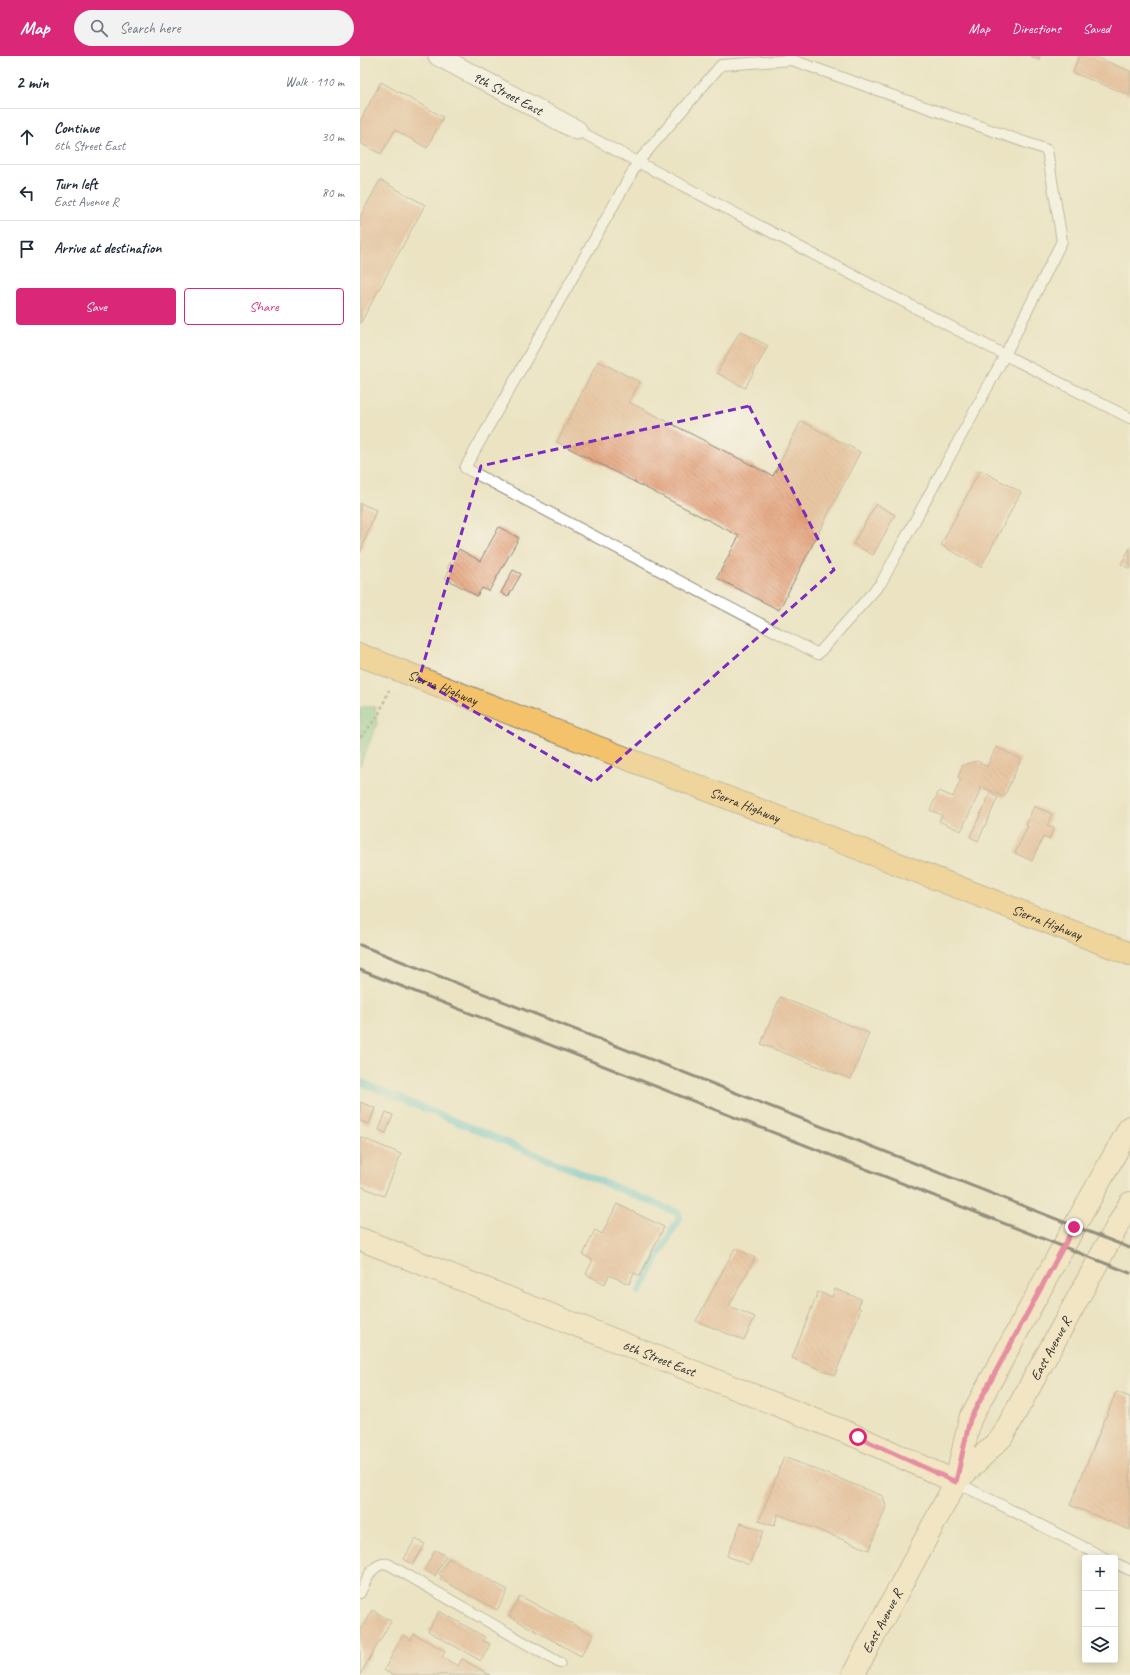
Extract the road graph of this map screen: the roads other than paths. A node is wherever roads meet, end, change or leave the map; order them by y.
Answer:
1 (442, 57) edge
2 (577, 130) joint
3 (638, 162) junction
4 (1005, 355) junction
5 (1130, 418) edge
6 (360, 655) edge
7 (1130, 954) edge
8 (1130, 1126) edge
9 (1130, 1203) edge
10 (360, 1239) edge
11 (956, 1482) junction
12 (1100, 1555) edge
13 (1118, 1564) edge
14 (1130, 1570) edge
15 (360, 1593) edge
16 (560, 1663) dead end
17 (853, 1675) edge

1 - 2 street, 9th Street East
2 - 3 lane
3 - 4 lane
3 - 4 lane
3 - 4 lane
4 - 5 lane
6 - 7 highway, Sierra Highway
8 - 11 street, East Avenue R
9 - 11 street, East Avenue R
10 - 11 street, 6th Street East
11 - 12 lane
11 - 17 street, East Avenue R
13 - 14 lane
15 - 16 lane

